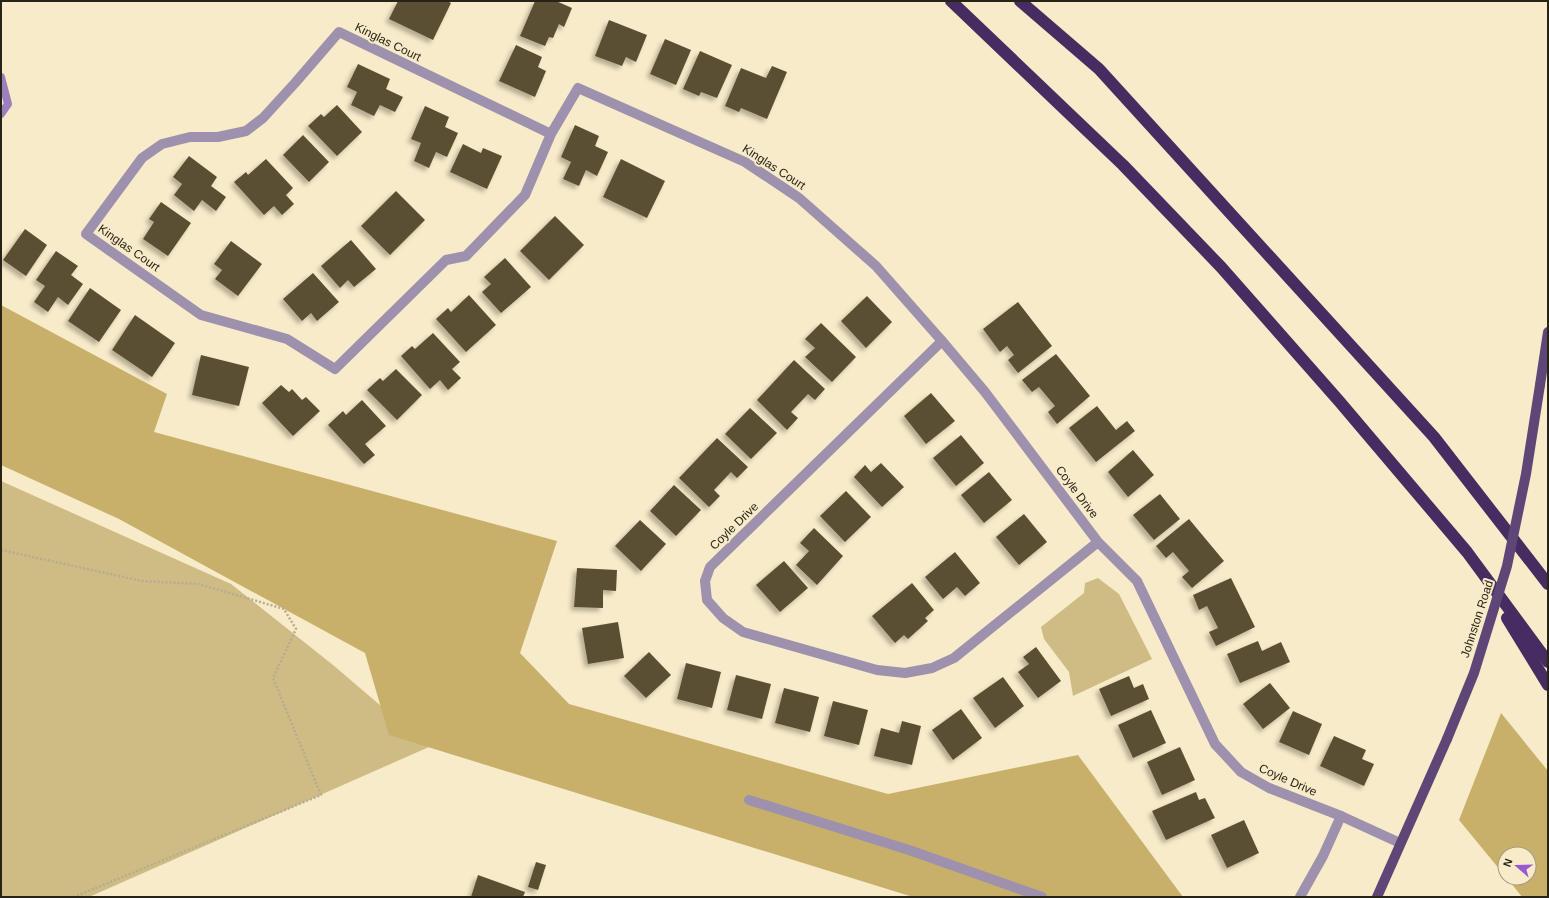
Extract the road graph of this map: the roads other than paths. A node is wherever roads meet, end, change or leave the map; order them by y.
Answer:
1 (951, 1) edge
2 (1020, 1) edge
3 (550, 134) junction
4 (1548, 332) edge
5 (942, 341) junction
6 (1098, 542) junction
7 (1467, 552) junction
8 (1548, 583) edge
9 (1548, 662) edge
10 (1548, 686) edge
11 (748, 800) dead end
12 (1341, 816) junction
13 (1400, 843) junction
14 (1042, 897) edge
15 (1300, 897) edge
16 (1377, 897) edge

1 - 7 highway
2 - 8 highway
3 - 3 street, Kinglas Court
3 - 5 street, Kinglas Court
4 - 13 main road, Johnston Road, bridge
5 - 6 street, Coyle Drive
5 - 6 street, Coyle Drive
6 - 12 street, Coyle Drive
7 - 9 highway
7 - 10 highway
11 - 14 street
12 - 13 street, Coyle Drive
12 - 15 street
13 - 16 main road, Johnston Road

